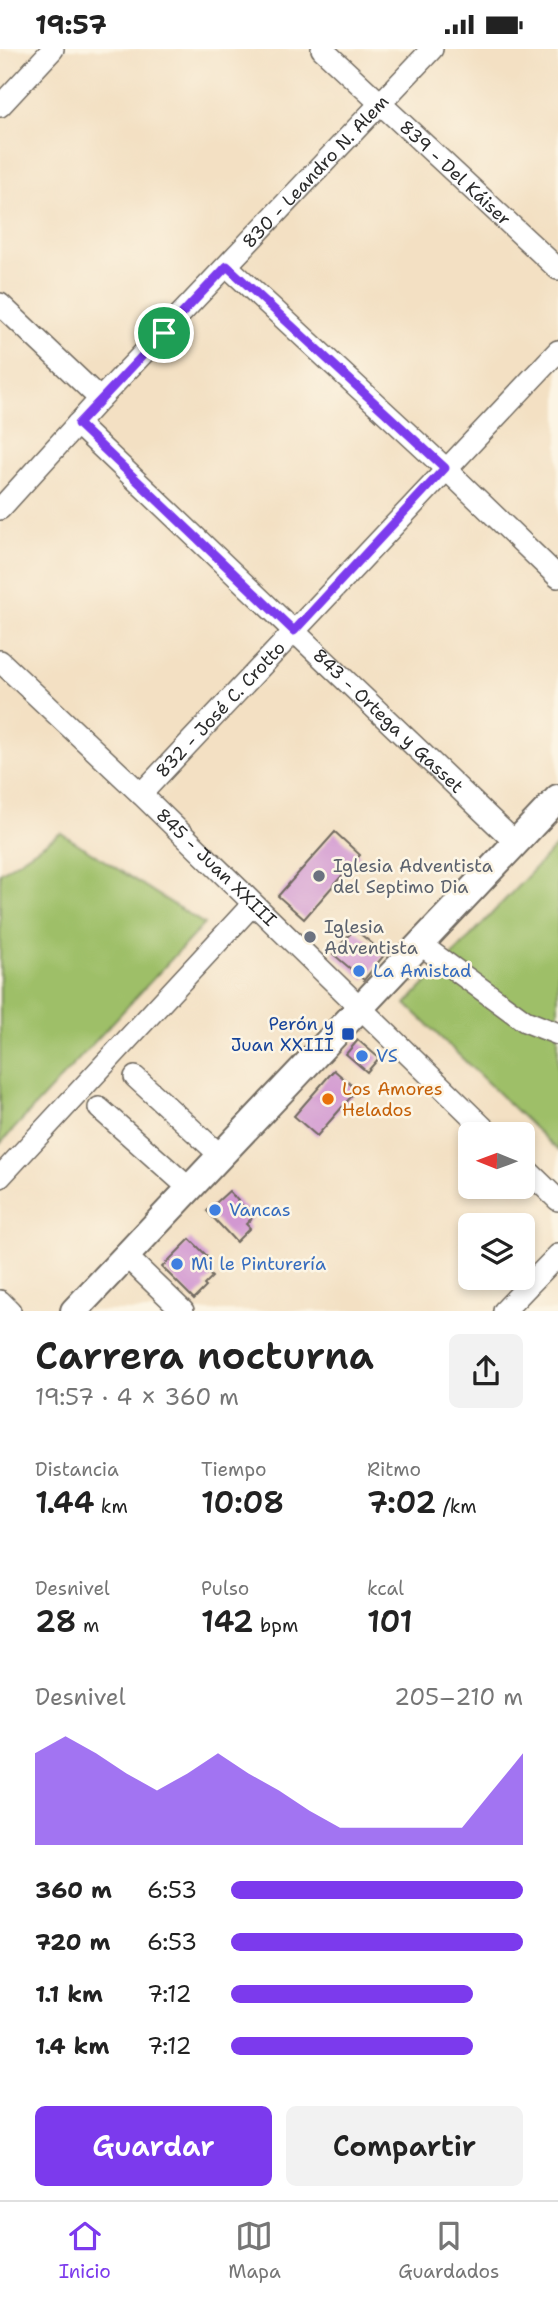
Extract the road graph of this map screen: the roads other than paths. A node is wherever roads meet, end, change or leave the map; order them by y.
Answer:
1 (53, 49) edge
2 (322, 49) edge
3 (432, 49) edge
4 (381, 104) junction
5 (0, 106) edge
6 (227, 266) junction
7 (558, 269) edge
8 (0, 303) edge
9 (558, 351) edge
10 (100, 399) junction
11 (78, 424) junction
12 (445, 468) junction
13 (0, 509) edge
14 (558, 577) edge
15 (294, 631) junction
16 (0, 661) edge
17 (141, 794) junction
18 (558, 798) edge
19 (516, 843) junction
20 (253, 904) junction
21 (420, 944) junction
22 (360, 1009) junction
23 (558, 1034) edge
24 (135, 1077) dead end
25 (99, 1108) dead end
26 (478, 1122) edge
27 (221, 1156) junction
28 (0, 1177) edge
29 (536, 1179) edge
30 (190, 1189) junction
31 (558, 1200) edge
32 (558, 1255) edge
33 (126, 1256) junction
34 (0, 1301) edge
35 (10, 1311) edge
36 (74, 1311) edge
37 (183, 1311) edge
38 (504, 1311) edge

1 - 5 street
2 - 4 street, 839 - Del Káiser
3 - 4 street, 830 - Leandro N. Alem
4 - 6 street, 830 - Leandro N. Alem
4 - 7 street, 839 - Del Káiser
6 - 10 street, 830 - Leandro N. Alem
6 - 12 street
8 - 10 street
9 - 12 street, 832 - José C. Crotto
10 - 11 street, 830 - Leandro N. Alem
11 - 13 street, 830 - Leandro N. Alem
11 - 15 street, 843 - Ortega y Gasset
12 - 14 street
12 - 15 street, 832 - José C. Crotto
15 - 17 street, 832 - José C. Crotto
15 - 19 street, 843 - Ortega y Gasset
16 - 17 street, 845 - Juan XXIII
17 - 20 street, 845 - Juan XXIII
18 - 19 main road
19 - 21 main road
20 - 22 street, 845 - Juan XXIII
20 - 28 street
21 - 22 main road
21 - 23 street
22 - 26 street, 845 - Juan XXIII
22 - 27 main road
24 - 27 street
25 - 30 street
27 - 30 main road
29 - 31 street
30 - 33 main road
32 - 38 street
33 - 36 main road
33 - 37 street
34 - 35 street

